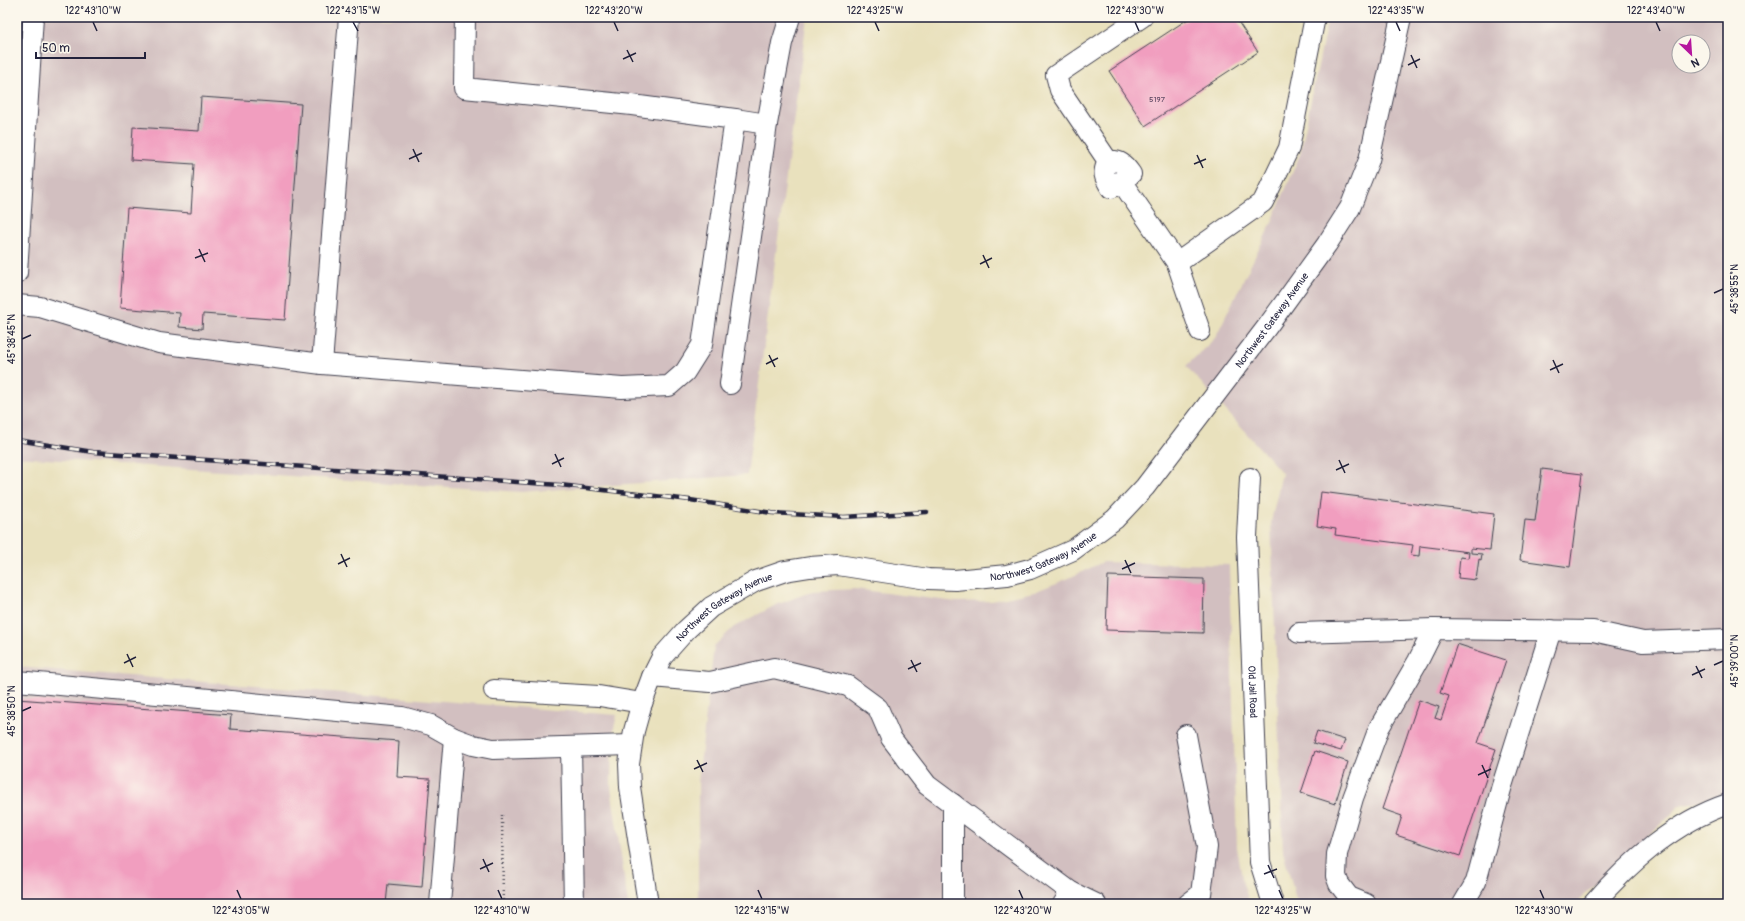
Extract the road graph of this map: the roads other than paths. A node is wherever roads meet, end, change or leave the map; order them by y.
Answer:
1 (33, 17) edge
2 (349, 17) edge
3 (465, 17) edge
4 (790, 17) edge
5 (1142, 17) edge
6 (1315, 17) edge
7 (1401, 17) edge
8 (735, 119) junction
9 (767, 124) junction
10 (1177, 263) junction
11 (17, 273) edge
12 (17, 306) edge
13 (1200, 331) dead end
14 (322, 364) junction
15 (730, 384) dead end
16 (1250, 478) dead end
17 (1434, 629) junction
18 (1551, 630) junction
19 (1299, 633) dead end
20 (1728, 639) edge
21 (652, 677) junction
22 (17, 681) edge
23 (494, 690) dead end
24 (642, 703) junction
25 (1186, 735) dead end
26 (454, 738) junction
27 (631, 745) junction
28 (571, 747) junction
29 (953, 804) junction
30 (1728, 804) edge
31 (1067, 898) edge
32 (440, 904) edge
33 (574, 904) edge
34 (648, 904) edge
35 (953, 904) edge
36 (1096, 904) edge
37 (1188, 904) edge
38 (1273, 904) edge
39 (1366, 904) edge
40 (1463, 904) edge
41 (1592, 904) edge

1 - 11 street
2 - 14 street
3 - 8 street
4 - 9 street
5 - 10 street
6 - 10 street
7 - 21 street, Northwest Gateway Avenue
8 - 9 street
8 - 14 street
9 - 15 street
10 - 13 street
12 - 14 street
16 - 38 street, Old Jail Road
17 - 18 street
17 - 19 street
17 - 39 street
18 - 20 street
18 - 40 street
21 - 24 street, Northwest Gateway Avenue
21 - 29 street
22 - 26 street
23 - 24 street
24 - 27 street, Northwest Gateway Avenue
25 - 37 street
26 - 28 street
26 - 32 street
27 - 28 street
27 - 34 street, Northwest Gateway Avenue
28 - 33 street
29 - 31 street
29 - 35 street
30 - 41 street
31 - 36 street

